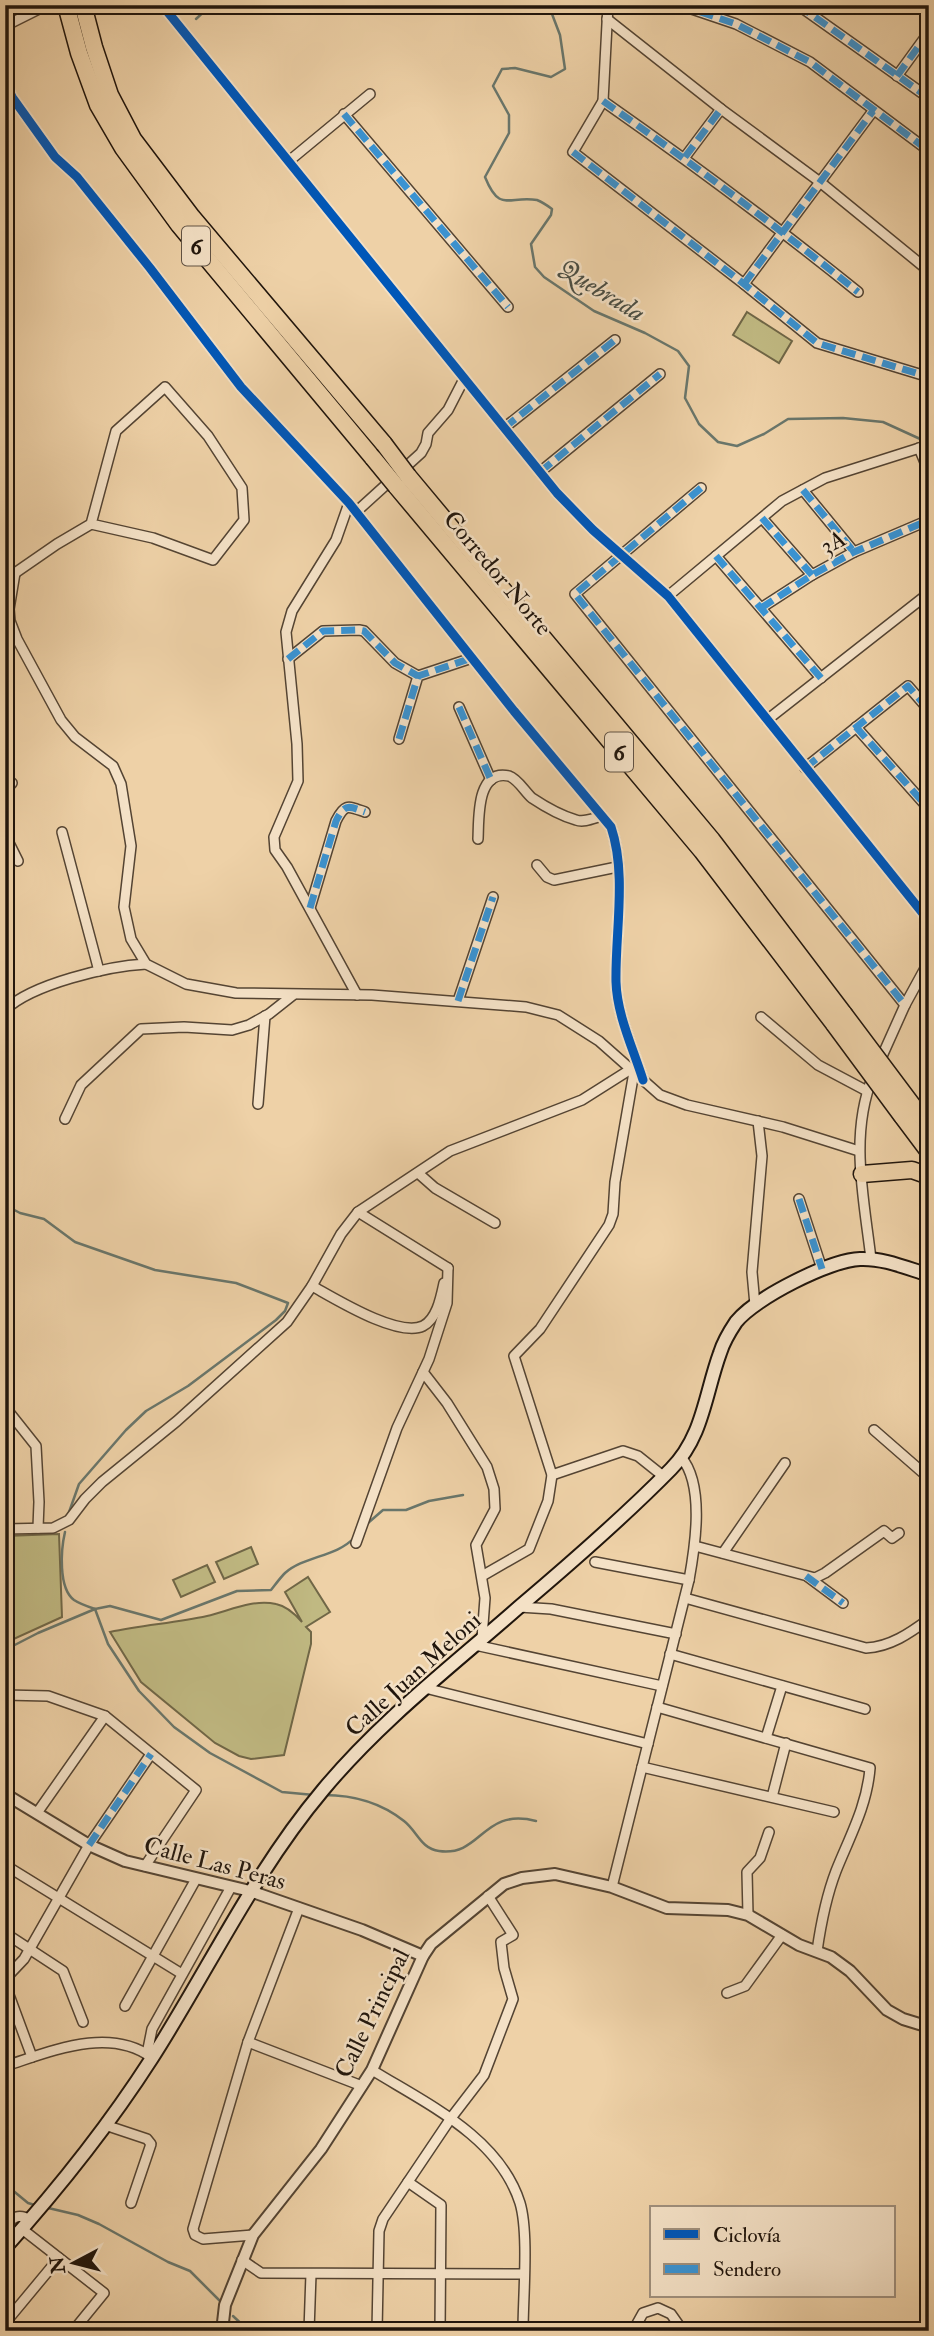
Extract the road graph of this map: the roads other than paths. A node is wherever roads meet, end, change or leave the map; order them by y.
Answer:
1 (40, 5) edge
2 (65, 5) edge
3 (83, 5) edge
4 (162, 5) edge
5 (608, 5) edge
6 (680, 5) edge
7 (798, 5) edge
8 (607, 19) junction
9 (5, 26) edge
10 (929, 32) edge
11 (897, 76) junction
12 (5, 82) edge
13 (370, 94) dead end
14 (929, 98) edge
15 (603, 101) junction
16 (721, 109) junction
17 (873, 111) junction
18 (344, 114) junction
19 (929, 151) edge
20 (685, 158) junction
21 (289, 161) junction
22 (820, 183) junction
23 (783, 232) junction
24 (929, 271) edge
25 (744, 284) junction
26 (858, 292) dead end
27 (508, 307) dead end
28 (615, 340) dead end
29 (660, 374) dead end
30 (929, 377) edge
31 (464, 379) junction
32 (504, 428) junction
33 (924, 447) edge
34 (540, 472) junction
35 (929, 472) edge
36 (402, 481) junction
37 (701, 488) dead end
38 (803, 490) junction
39 (349, 503) junction
40 (356, 512) junction
41 (762, 518) junction
42 (929, 520) edge
43 (91, 524) junction
44 (854, 552) junction
45 (622, 554) junction
46 (716, 556) junction
47 (10, 573) edge
48 (812, 575) junction
49 (668, 596) junction
50 (928, 597) edge
51 (761, 608) junction
52 (472, 658) junction
53 (288, 659) junction
54 (418, 676) junction
55 (821, 678) junction
56 (459, 707) dead end
57 (929, 709) edge
58 (767, 720) junction
59 (856, 727) junction
60 (399, 739) dead end
61 (806, 768) junction
62 (491, 780) junction
63 (929, 809) edge
64 (365, 812) dead end
65 (602, 816) junction
66 (62, 832) dead end
67 (5, 835) edge
68 (478, 839) dead end
69 (19, 861) dead end
70 (537, 865) dead end
71 (617, 867) junction
72 (492, 897) dead end
73 (310, 908) junction
74 (929, 921) edge
75 (929, 961) edge
76 (146, 964) junction
77 (99, 971) junction
78 (293, 995) junction
79 (357, 995) junction
80 (458, 1001) junction
81 (905, 1005) junction
82 (5, 1010) edge
83 (265, 1016) junction
84 (761, 1017) dead end
85 (632, 1071) junction
86 (643, 1080) junction
87 (867, 1091) junction
88 (258, 1104) dead end
89 (907, 1111) junction
90 (65, 1119) dead end
91 (758, 1121) junction
92 (929, 1126) edge
93 (859, 1151) junction
94 (929, 1152) edge
95 (418, 1173) junction
96 (862, 1174) junction
97 (929, 1176) edge
98 (799, 1199) dead end
99 (358, 1212) junction
100 (495, 1223) dead end
101 (871, 1259) junction
102 (447, 1268) junction
103 (822, 1269) junction
104 (929, 1275) edge
105 (312, 1286) junction
106 (755, 1306) junction
107 (423, 1372) junction
108 (5, 1407) edge
109 (874, 1430) dead end
110 (681, 1457) junction
111 (785, 1463) dead end
112 (552, 1475) junction
113 (663, 1476) junction
114 (929, 1478) edge
115 (38, 1528) junction
116 (5, 1529) edge
117 (899, 1533) dead end
118 (357, 1540) dead end
119 (695, 1546) junction
120 (723, 1553) junction
121 (595, 1562) dead end
122 (482, 1576) junction
123 (806, 1576) junction
124 (689, 1580) junction
125 (685, 1598) junction
126 (843, 1603) dead end
127 (519, 1607) junction
128 (929, 1619) edge
129 (676, 1634) junction
130 (478, 1641) junction
131 (670, 1654) junction
132 (662, 1686) junction
133 (782, 1686) junction
134 (425, 1688) junction
135 (5, 1695) edge
136 (657, 1707) junction
137 (865, 1709) dead end
138 (105, 1716) junction
139 (766, 1738) junction
140 (648, 1744) junction
141 (786, 1744) junction
142 (152, 1754) junction
143 (642, 1766) junction
144 (5, 1794) edge
145 (772, 1797) junction
146 (834, 1812) dead end
147 (37, 1813) junction
148 (769, 1832) dead end
149 (89, 1845) junction
150 (5, 1865) edge
151 (145, 1866) junction
152 (196, 1879) junction
153 (231, 1887) junction
154 (612, 1887) junction
155 (250, 1891) junction
156 (488, 1896) junction
157 (58, 1899) junction
158 (299, 1908) junction
159 (748, 1915) junction
160 (5, 1933) edge
161 (782, 1935) junction
162 (30, 1949) junction
163 (817, 1951) junction
164 (153, 1956) junction
165 (423, 1956) junction
166 (183, 1974) junction
167 (5, 1982) edge
168 (727, 1993) dead end
169 (125, 2006) dead end
170 (83, 2022) dead end
171 (929, 2027) edge
172 (248, 2042) junction
173 (150, 2056) junction
174 (32, 2057) junction
175 (5, 2066) edge
176 (372, 2070) junction
177 (362, 2085) junction
178 (451, 2118) junction
179 (105, 2125) junction
180 (408, 2182) junction
181 (131, 2203) dead end
182 (29, 2220) junction
183 (5, 2226) edge
184 (253, 2235) junction
185 (5, 2248) edge
186 (59, 2258) junction
187 (242, 2260) junction
188 (311, 2274) junction
189 (524, 2274) junction
190 (378, 2275) junction
191 (440, 2275) junction
192 (5, 2323) edge
193 (73, 2331) edge
194 (222, 2331) edge
195 (309, 2331) edge
196 (377, 2331) edge
197 (440, 2331) edge
198 (523, 2331) edge
199 (632, 2331) edge
200 (682, 2331) edge

1 - 9 street
2 - 36 highway, Corredor Norte / 6, bridge
3 - 36 highway, Corredor Norte / 6, bridge
4 - 21 street
5 - 8 street
6 - 17 street
7 - 11 street
8 - 15 street
8 - 16 street
10 - 11 street
11 - 14 street
12 - 39 street
13 - 18 street
15 - 20 street
15 - 25 street
16 - 20 street
16 - 22 street
17 - 19 street
17 - 22 street
18 - 21 street
18 - 27 street
20 - 23 street
21 - 31 street
22 - 23 street
22 - 24 street
23 - 25 street
23 - 26 street
25 - 30 street
28 - 32 street
29 - 34 street
31 - 32 street
31 - 40 street
32 - 34 street
33 - 35 street
33 - 38 street
34 - 45 street
36 - 89 highway, Corredor Norte / 6, bridge
37 - 45 street
38 - 41 street
38 - 44 street
39 - 40 street
39 - 53 street
40 - 52 street
41 - 46 street
41 - 48 street
42 - 44 street, 3A
43 - 43 street
43 - 47 street
44 - 48 street, 3A
45 - 49 street
45 - 81 street
46 - 49 street
46 - 51 street
47 - 76 street
48 - 51 street, 3A
49 - 58 street
50 - 55 street
51 - 55 street
52 - 54 street
52 - 65 street
53 - 54 street
53 - 73 street
54 - 60 street
55 - 58 street
56 - 62 street
57 - 59 street
58 - 61 street
59 - 61 street
59 - 63 street
61 - 74 street
62 - 65 street
62 - 68 street
64 - 73 street
65 - 71 street
66 - 77 street
67 - 69 street
70 - 71 street
71 - 86 street
72 - 80 street
73 - 79 street
75 - 81 street
76 - 77 street
76 - 78 street
77 - 82 street
78 - 79 street
78 - 83 street
79 - 80 street
80 - 85 street
81 - 87 street
83 - 88 street
83 - 90 street
84 - 87 street
85 - 86 street
85 - 95 street
85 - 112 street
86 - 91 street
87 - 93 street
89 - 92 highway, Corredor Norte / 6
89 - 94 highway, Corredor Norte / 6
91 - 93 street
91 - 106 street
93 - 96 street
95 - 99 street
95 - 100 street
96 - 97 highway
96 - 101 street
98 - 103 street
99 - 102 street
99 - 105 street
101 - 103 main road, Calle Juan Meloni
101 - 104 main road, Calle Juan Meloni
102 - 105 street
102 - 107 street
103 - 106 main road, Calle Juan Meloni
105 - 115 street
106 - 110 main road, Calle Juan Meloni
107 - 118 street
107 - 122 street
108 - 115 street
109 - 114 street
110 - 113 main road, Calle Juan Meloni
110 - 119 street
111 - 120 street
112 - 113 street
112 - 122 street
113 - 127 main road, Calle Juan Meloni
115 - 116 street
117 - 123 street
119 - 120 street
119 - 124 street
120 - 123 street
121 - 124 street
122 - 130 street
123 - 126 street
124 - 125 street
125 - 128 street
125 - 129 street
127 - 129 street
127 - 130 main road, Calle Juan Meloni
129 - 131 street
130 - 132 street
130 - 134 main road, Calle Juan Meloni
131 - 132 street
131 - 133 street
132 - 136 street
133 - 137 street
133 - 139 street
134 - 140 street
134 - 155 main road, Calle Juan Meloni
135 - 138 street
136 - 139 street
136 - 140 street
138 - 142 street
138 - 147 street
139 - 141 street
140 - 143 street
141 - 145 street
141 - 163 street
142 - 149 street
142 - 151 street
143 - 145 street
143 - 154 street
144 - 147 street, Calle Las Peras
145 - 146 street
147 - 149 street, Calle Las Peras
148 - 159 street
149 - 151 street, Calle Las Peras
149 - 157 street
150 - 157 street
151 - 152 street, Calle Las Peras
152 - 153 street, Calle Las Peras
152 - 164 street
153 - 155 street, Calle Las Peras
153 - 166 street
154 - 156 street, Calle Principal
154 - 159 street, Calle Principal
155 - 158 street, Calle Las Peras
155 - 173 main road, Calle Juan Meloni
156 - 165 street, Calle Principal
156 - 178 street
157 - 162 street
157 - 164 street
158 - 165 street, Calle Las Peras
158 - 172 street
159 - 161 street, Calle Principal
160 - 162 street
161 - 163 street, Calle Principal
161 - 168 street
162 - 167 street
162 - 170 street
163 - 171 street, Calle Principal
164 - 166 street
164 - 169 street
165 - 176 street, Calle Principal
166 - 173 street
167 - 174 street
172 - 177 street
172 - 184 street
173 - 174 street
173 - 179 main road, Calle Juan Meloni
174 - 175 street
176 - 177 street, Calle Principal
176 - 178 street
177 - 184 street, Calle Principal
178 - 180 street
178 - 189 street
179 - 181 street
179 - 182 main road, Calle Juan Meloni
180 - 190 street
180 - 191 street
182 - 183 street
182 - 185 main road, Calle Juan Meloni
182 - 186 street
184 - 187 street, Calle Principal
186 - 192 street
186 - 193 street
187 - 188 street
187 - 194 street, Calle Principal
188 - 190 street
188 - 195 street
189 - 191 street
189 - 198 street
190 - 191 street
190 - 196 street
191 - 197 street
199 - 200 street

